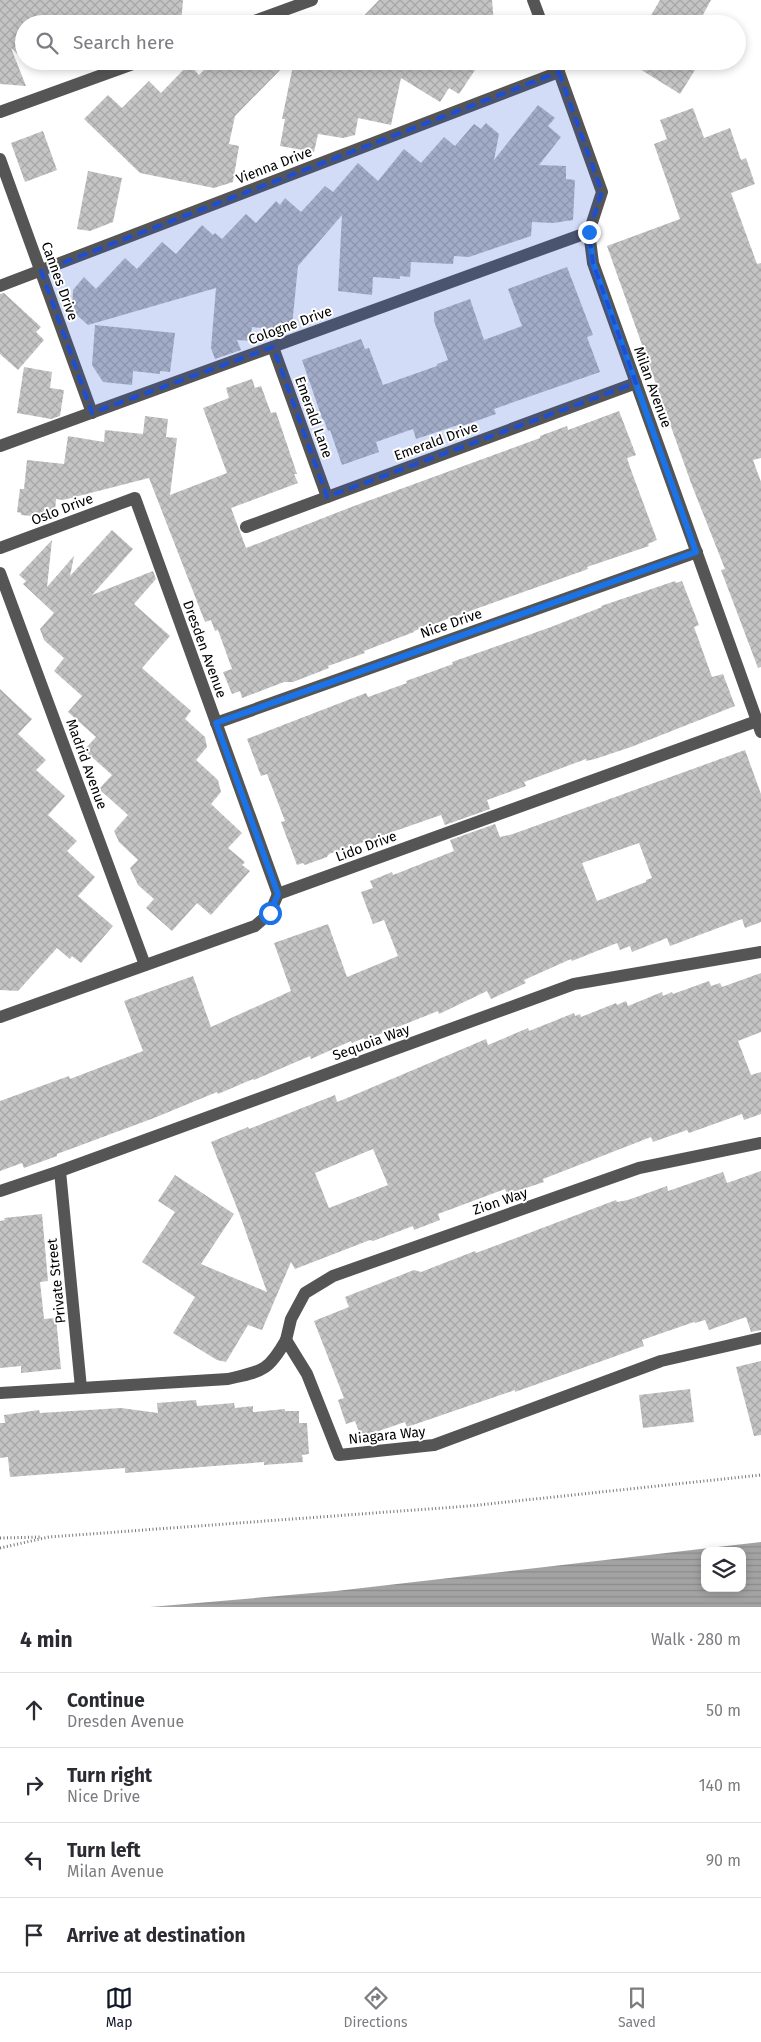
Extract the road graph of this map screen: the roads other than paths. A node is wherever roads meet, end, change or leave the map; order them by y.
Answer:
1 (312, 0) edge
2 (533, 0) edge
3 (271, 15) edge
4 (539, 15) edge
5 (116, 70) edge
6 (547, 70) edge
7 (558, 70) edge
8 (0, 112) edge
9 (0, 159) edge
10 (589, 232) junction
11 (41, 271) junction
12 (0, 286) edge
13 (273, 347) junction
14 (636, 383) junction
15 (92, 413) junction
16 (0, 446) edge
17 (327, 497) junction
18 (135, 498) joint
19 (246, 527) dead end
20 (0, 548) edge
21 (696, 552) junction
22 (0, 573) edge
23 (216, 723) junction
24 (759, 726) edge
25 (278, 894) junction
26 (761, 952) edge
27 (145, 965) junction
28 (0, 1017) edge
29 (761, 1143) edge
30 (60, 1171) junction
31 (0, 1191) edge
32 (761, 1338) edge
33 (286, 1340) junction
34 (81, 1388) junction
35 (0, 1393) edge

1 - 3 street
2 - 4 street
5 - 8 street
6 - 11 street, Vienna Drive
7 - 10 street, Milan Avenue
9 - 11 street, Cannes Drive
10 - 13 street, Cologne Drive
10 - 14 street, Milan Avenue
11 - 12 street, Vienna Drive
11 - 15 street, Cannes Drive
13 - 15 street, Cologne Drive
13 - 17 street, Emerald Lane
14 - 17 street, Emerald Drive
14 - 21 street, Milan Avenue
15 - 16 street, Cologne Drive
17 - 19 street, Emerald Drive
18 - 20 street, Oslo Drive
18 - 23 street, Dresden Avenue
21 - 23 street, Nice Drive
21 - 24 street, Milan Avenue
22 - 27 street, Madrid Avenue
23 - 25 street, Dresden Avenue
24 - 25 street, Lido Drive
25 - 27 street
26 - 30 street, Sequoia Way
27 - 28 street
29 - 33 street, Zion Way
30 - 31 street, Sequoia Way
30 - 34 street, Private Street
32 - 33 street, Niagara Way
33 - 34 street
34 - 35 street

